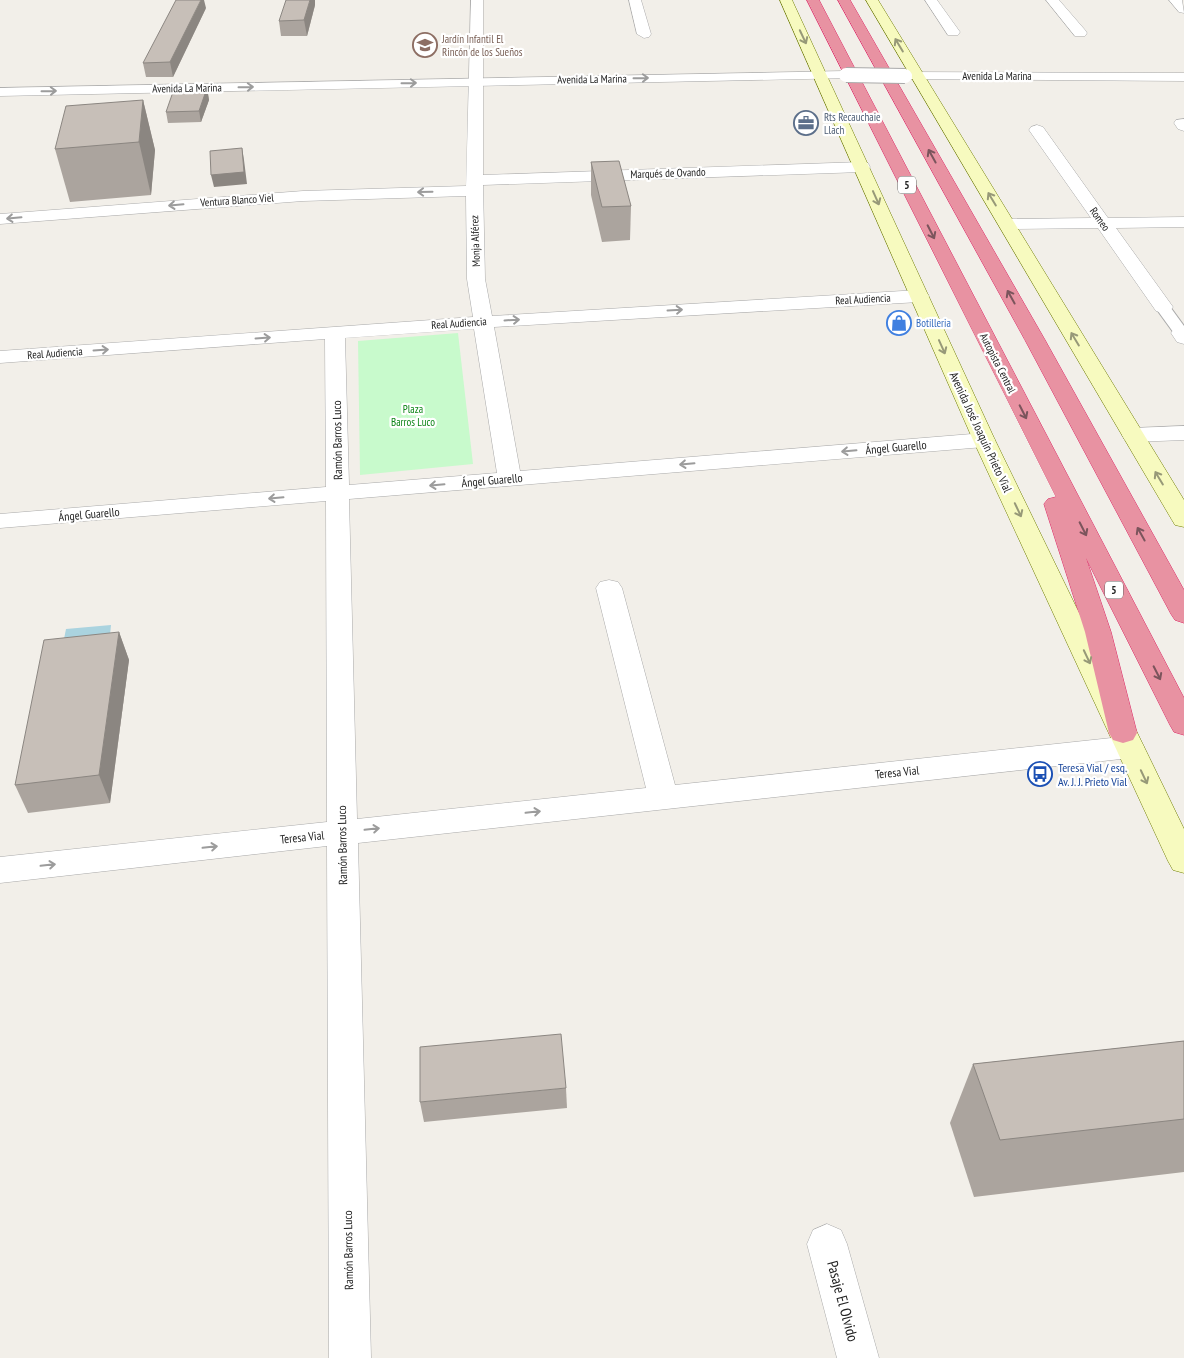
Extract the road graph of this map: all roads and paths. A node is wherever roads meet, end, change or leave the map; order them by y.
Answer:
1 (477, 0) edge
2 (635, 0) edge
3 (786, 0) edge
4 (813, 0) edge
5 (844, 0) edge
6 (872, 0) edge
7 (931, 0) edge
8 (1052, 0) edge
9 (1175, 0) edge
10 (1184, 9) edge
11 (953, 32) dead end
12 (1080, 33) dead end
13 (644, 34) dead end
14 (1184, 73) edge
15 (820, 74) junction
16 (912, 74) junction
17 (1130, 75) junction
18 (1184, 78) edge
19 (476, 82) junction
20 (0, 92) edge
21 (1037, 130) dead end
22 (862, 167) junction
23 (474, 185) junction
24 (0, 219) edge
25 (1184, 222) edge
26 (1103, 223) junction
27 (1007, 224) junction
28 (919, 296) junction
29 (1163, 307) joint
30 (483, 322) junction
31 (335, 332) junction
32 (1183, 336) edge
33 (0, 357) edge
34 (1184, 433) edge
35 (1133, 435) junction
36 (984, 440) junction
37 (1045, 454) junction
38 (510, 479) junction
39 (338, 493) junction
40 (1184, 520) edge
41 (0, 521) edge
42 (1164, 577) junction
43 (609, 588) dead end
44 (1184, 605) edge
45 (1184, 614) edge
46 (1184, 725) edge
47 (1127, 740) junction
48 (663, 798) junction
49 (342, 832) junction
50 (1184, 861) edge
51 (0, 870) edge
52 (827, 1244) dead end
53 (350, 1358) edge
54 (858, 1358) edge

1 - 19 street, Monja Alférez
2 - 13 street
3 -> 15 main road, Avenida José Joaquín Prieto Vial
4 -> 37 highway, Autopista Central / 5
42 -> 5 highway
16 -> 6 main road
7 - 11 street
8 - 12 street
9 - 10 street
14 - 17 street, Avenida La Marina
15 - 16 street, Avenida La Marina, bridge
19 -> 15 street, Avenida La Marina
15 - 22 main road, Avenida José Joaquín Prieto Vial
16 - 17 street, Avenida La Marina
27 -> 16 main road
17 - 18 street, Avenida La Marina
20 -> 19 street, Avenida La Marina
19 - 23 street, Monja Alférez
21 - 26 street, Romeo
22 - 23 street, Marqués de Ovando
22 -> 28 main road, Avenida José Joaquín Prieto Vial
23 -> 24 street, Ventura Blanco Viel
23 - 30 street, Monja Alférez
25 - 26 street
26 - 27 street
26 - 29 street, Romeo
35 -> 27 main road
30 -> 28 street, Real Audiencia
28 -> 36 main road, Avenida José Joaquín Prieto Vial
29 - 32 street
30 - 31 street, Real Audiencia
30 - 38 street, Monja Alférez
33 -> 31 street, Real Audiencia
31 - 39 street, Ramón Barros Luco
34 - 35 street
40 -> 35 main road
36 -> 38 street, Ángel Guarello
36 -> 47 main road, Avenida José Joaquín Prieto Vial
37 -> 46 highway, Autopista Central / 5
37 - 47 highway
38 -> 39 street, Ángel Guarello
39 -> 41 street, Ángel Guarello
39 - 49 street, Ramón Barros Luco
42 - 44 highway
42 - 45 highway
43 - 48 street
47 - 48 street, Teresa Vial
47 -> 50 main road, Avenida José Joaquín Prieto Vial
49 -> 48 street, Teresa Vial
51 -> 49 street, Teresa Vial
49 - 53 street, Ramón Barros Luco
52 - 54 street, Pasaje El Olvido

